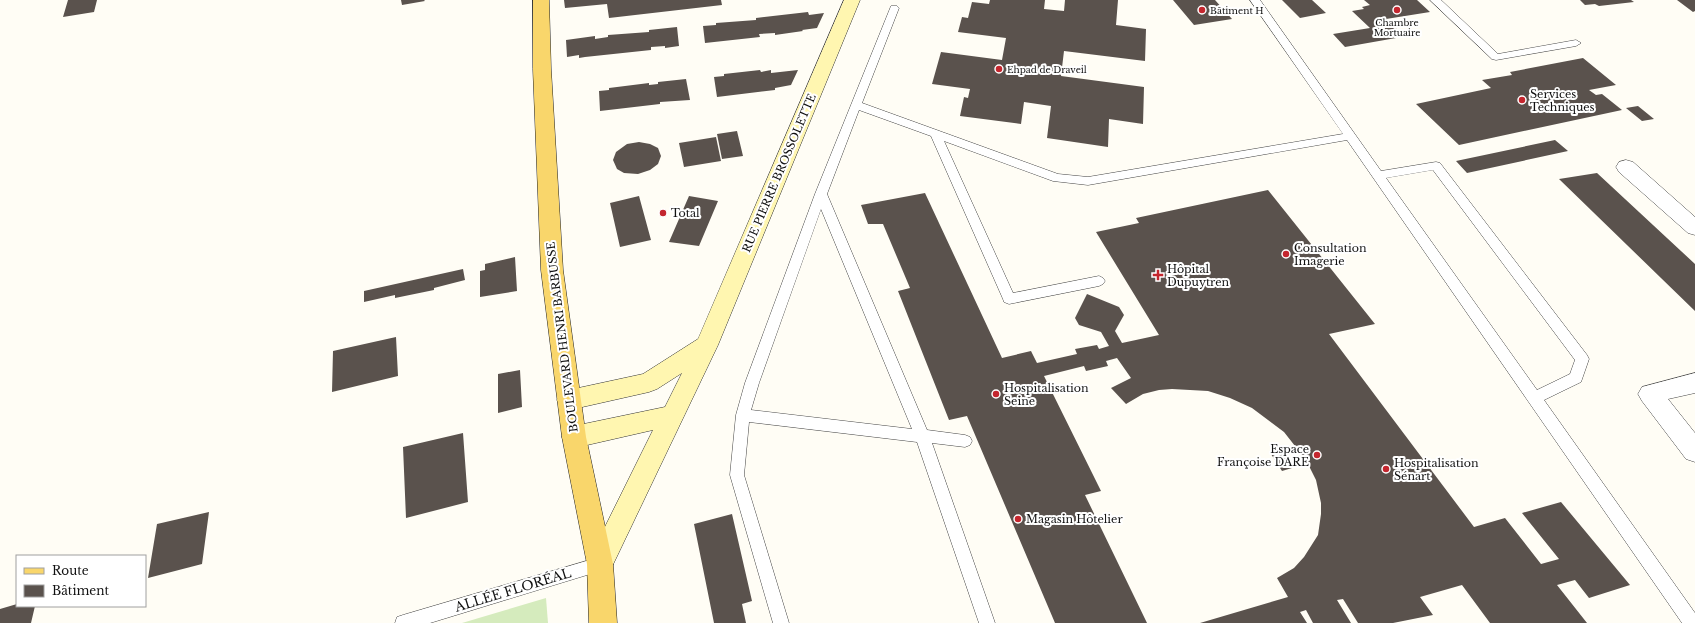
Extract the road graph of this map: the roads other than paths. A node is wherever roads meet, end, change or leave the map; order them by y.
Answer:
1 (540, 0) edge
2 (852, 0) edge
3 (1255, 0) edge
4 (1435, 0) edge
5 (894, 8) dead end
6 (1576, 43) dead end
7 (856, 105) junction
8 (935, 134) junction
9 (1351, 136) junction
10 (1626, 167) dead end
11 (1378, 175) junction
12 (821, 194) junction
13 (1695, 228) edge
14 (1099, 281) dead end
15 (707, 345) junction
16 (1695, 383) edge
17 (1534, 398) junction
18 (569, 400) junction
19 (673, 415) junction
20 (743, 415) junction
21 (922, 436) junction
22 (574, 437) junction
23 (965, 441) dead end
24 (1695, 451) edge
25 (600, 564) junction
26 (402, 623) edge
27 (603, 623) edge
28 (781, 623) edge
29 (987, 623) edge
30 (1692, 623) edge

1 - 18 main road, BOULEVARD HENRI BARBUSSE
2 - 15 street, RUE PIERRE BROSSOLETTE
3 - 9 lane
4 - 6 lane
5 - 7 lane
7 - 8 lane
7 - 12 lane
8 - 9 lane
8 - 14 lane
9 - 11 lane
10 - 13 street
11 - 17 lane
11 - 17 lane
12 - 20 lane
12 - 21 lane
15 - 18 street
15 - 19 street, RUE PIERRE BROSSOLETTE
16 - 24 street
17 - 30 lane
18 - 22 main road, BOULEVARD HENRI BARBUSSE
19 - 22 street
19 - 25 street, RUE PIERRE BROSSOLETTE
20 - 21 lane
20 - 28 lane
21 - 23 lane
21 - 29 lane
22 - 25 main road, BOULEVARD HENRI BARBUSSE
25 - 26 lane, ALLÉE FLORÉAL
25 - 27 main road, BOULEVARD HENRI BARBUSSE

